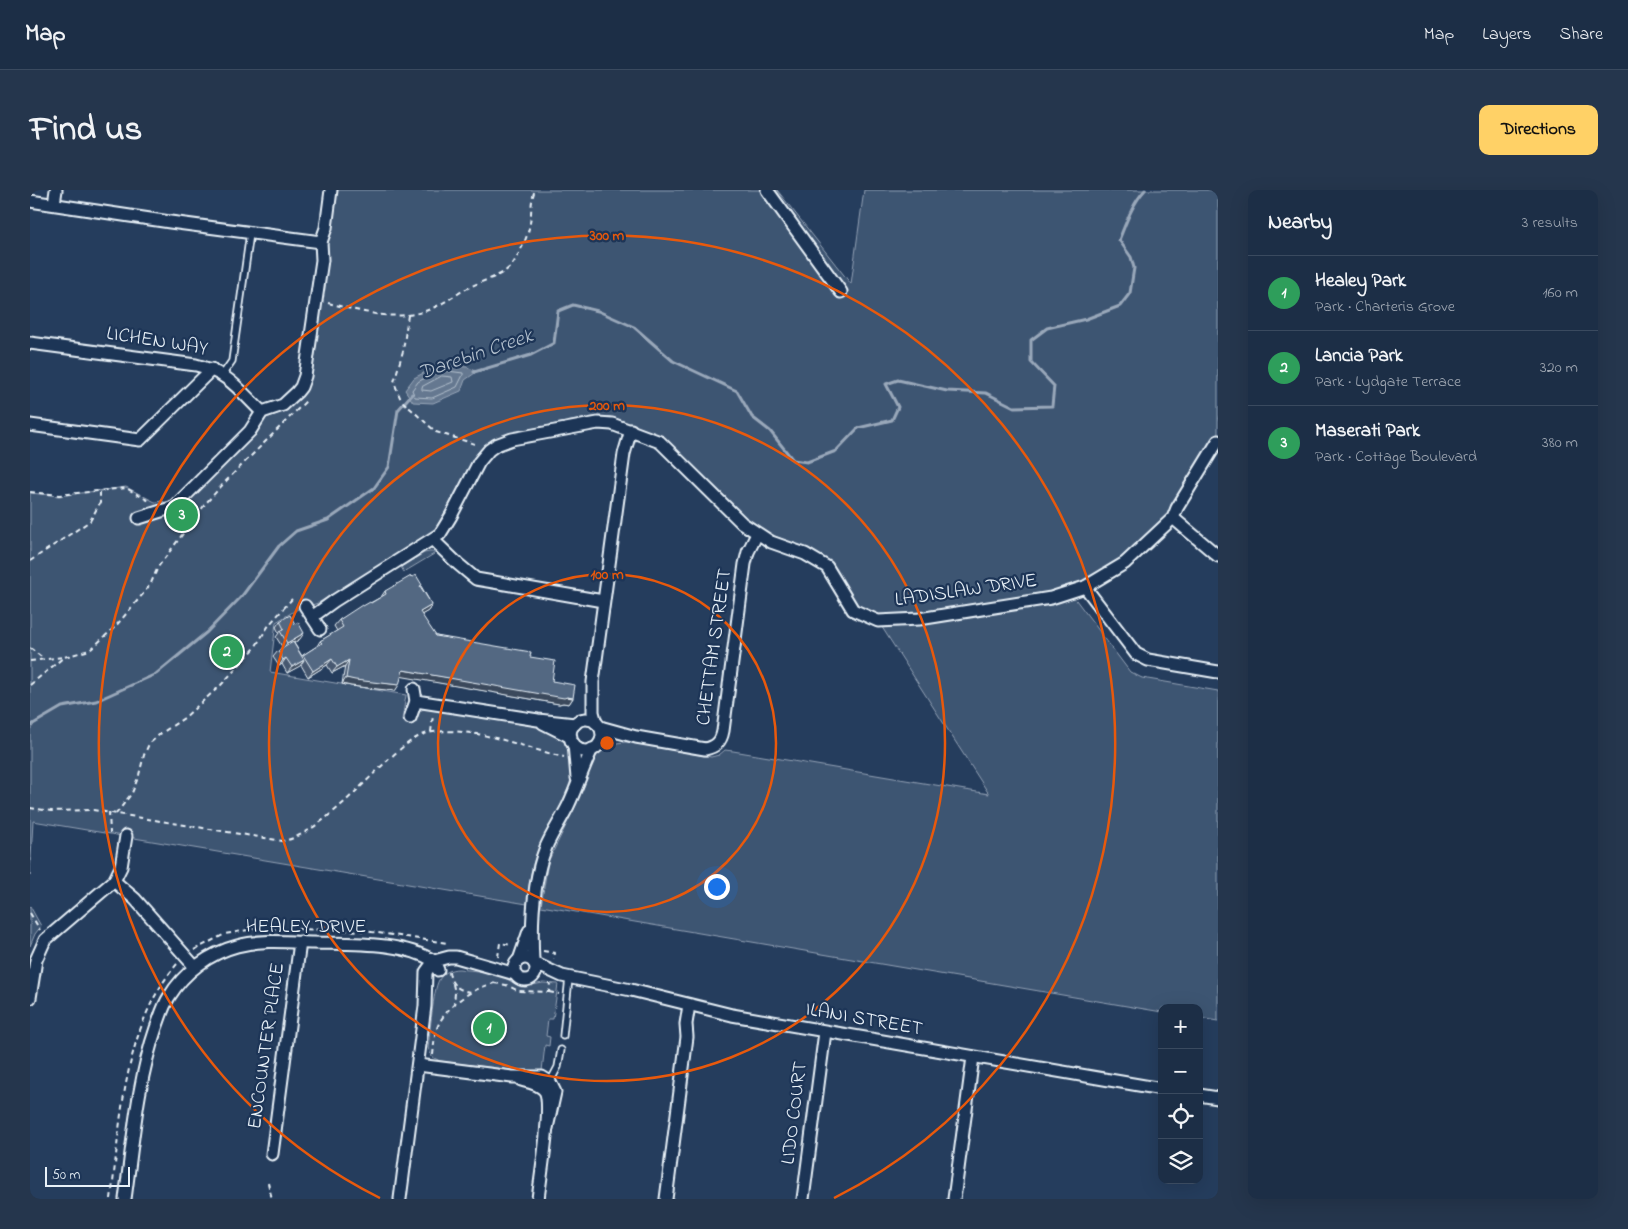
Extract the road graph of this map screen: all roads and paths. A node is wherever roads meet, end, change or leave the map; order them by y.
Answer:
1 (56, 190) edge
2 (331, 190) edge
3 (535, 190) edge
4 (767, 190) edge
5 (30, 201) edge
6 (54, 204) junction
7 (250, 233) junction
8 (320, 242) junction
9 (841, 292) dead end
10 (326, 302) dead end
11 (408, 316) junction
12 (30, 342) edge
13 (217, 372) junction
14 (262, 412) junction
15 (291, 415) dead end
16 (30, 425) edge
17 (631, 430) junction
18 (1218, 441) edge
19 (484, 454) junction
20 (100, 491) junction
21 (30, 492) edge
22 (155, 504) dead end
23 (139, 518) dead end
24 (1174, 518) junction
25 (757, 534) junction
26 (433, 540) junction
27 (1218, 556) edge
28 (30, 562) edge
29 (1085, 587) junction
30 (292, 599) dead end
31 (603, 600) junction
32 (305, 606) dead end
33 (312, 617) junction
34 (320, 629) dead end
35 (30, 648) edge
36 (64, 657) junction
37 (44, 659) junction
38 (30, 660) edge
39 (1218, 672) edge
40 (30, 685) edge
41 (593, 685) junction
42 (434, 703) junction
43 (410, 718) dead end
44 (538, 720) junction
45 (578, 722) junction
46 (598, 725) junction
47 (431, 732) junction
48 (636, 738) junction
49 (572, 741) junction
50 (596, 746) junction
51 (576, 760) junction
52 (578, 780) junction
53 (30, 808) edge
54 (109, 812) junction
55 (116, 814) junction
56 (110, 833) dead end
57 (126, 836) dead end
58 (114, 881) junction
59 (30, 913) edge
60 (45, 940) junction
61 (300, 942) junction
62 (528, 948) junction
63 (186, 956) junction
64 (534, 962) junction
65 (439, 964) junction
66 (497, 965) junction
67 (517, 965) junction
68 (195, 967) junction
69 (559, 976) junction
70 (531, 978) junction
71 (453, 984) junction
72 (494, 984) junction
73 (473, 992) junction
74 (30, 998) edge
75 (454, 1005) junction
76 (694, 1006) junction
77 (825, 1032) junction
78 (563, 1036) dead end
79 (561, 1050) dead end
80 (973, 1058) junction
81 (418, 1065) junction
82 (432, 1066) junction
83 (512, 1077) junction
84 (550, 1082) junction
85 (1158, 1088) edge
86 (1203, 1096) edge
87 (1218, 1098) edge
88 (547, 1128) junction
89 (271, 1154) dead end
90 (268, 1183) dead end
91 (111, 1199) edge
92 (126, 1199) edge
93 (272, 1199) edge
94 (400, 1199) edge
95 (538, 1199) edge
96 (666, 1199) edge
97 (803, 1199) edge
98 (954, 1199) edge

1 - 6 street
2 - 8 street
3 - 11 path
4 - 9 street
5 - 6 street
6 - 7 street
7 - 8 street
7 - 13 lane
8 - 14 street
10 - 11 path
11 - 19 path
12 - 13 street, LICHEN WAY
13 - 14 street, LICHEN WAY
13 - 16 street
14 - 23 street
15 - 36 path
17 - 19 street, LADISLAW DRIVE
17 - 25 street, LADISLAW DRIVE
17 - 31 street
18 - 24 street, LADISLAW DRIVE
19 - 26 street
20 - 21 path
20 - 22 path
20 - 28 path
24 - 27 street
24 - 29 street, LADISLAW DRIVE
25 - 29 street, LADISLAW DRIVE
25 - 48 street, CHETTAM STREET
26 - 31 street
26 - 33 street
29 - 39 street
30 - 55 path
31 - 41 street
32 - 33 street
33 - 34 street
35 - 37 path
36 - 37 path
36 - 40 path
37 - 38 path
41 - 45 street
41 - 46 street
42 - 43 street
42 - 44 street
42 - 47 path
44 - 45 street
44 - 49 street
45 - 46 street
45 - 49 street
46 - 48 street, CHETTAM STREET
46 - 50 street
47 - 51 path
47 - 55 path
48 - 50 street, CHETTAM STREET
49 - 50 street
49 - 51 street
50 - 52 street
51 - 52 street
52 - 62 street
53 - 54 path
54 - 55 path
54 - 56 path
57 - 58 street
58 - 60 street
58 - 63 street
59 - 60 path
60 - 74 street
61 - 65 street, HEALEY DRIVE
61 - 68 street, HEALEY DRIVE
61 - 89 street, ENCOUNTER PLACE
62 - 64 street
62 - 66 path
62 - 67 street
62 - 69 path
63 - 65 path
63 - 68 street
63 - 91 path
64 - 67 street
64 - 69 street, ILANI STREET
64 - 70 street
65 - 66 street
65 - 71 path
65 - 81 street
66 - 67 street
66 - 72 path
67 - 70 street
68 - 92 street, HEALEY DRIVE
69 - 70 street, ILANI STREET
69 - 72 path
69 - 76 street, ILANI STREET
69 - 78 lane
71 - 73 path
71 - 75 path
72 - 73 path
73 - 75 path
75 - 82 path
76 - 77 street, ILANI STREET
76 - 96 street
77 - 80 street, ILANI STREET
77 - 97 street, LIDO COURT
79 - 84 lane
80 - 85 street, ILANI STREET
80 - 98 street
81 - 82 street
81 - 94 street
82 - 83 street
83 - 84 street
83 - 88 street
84 - 88 street
86 - 87 street
88 - 95 street
90 - 93 path

